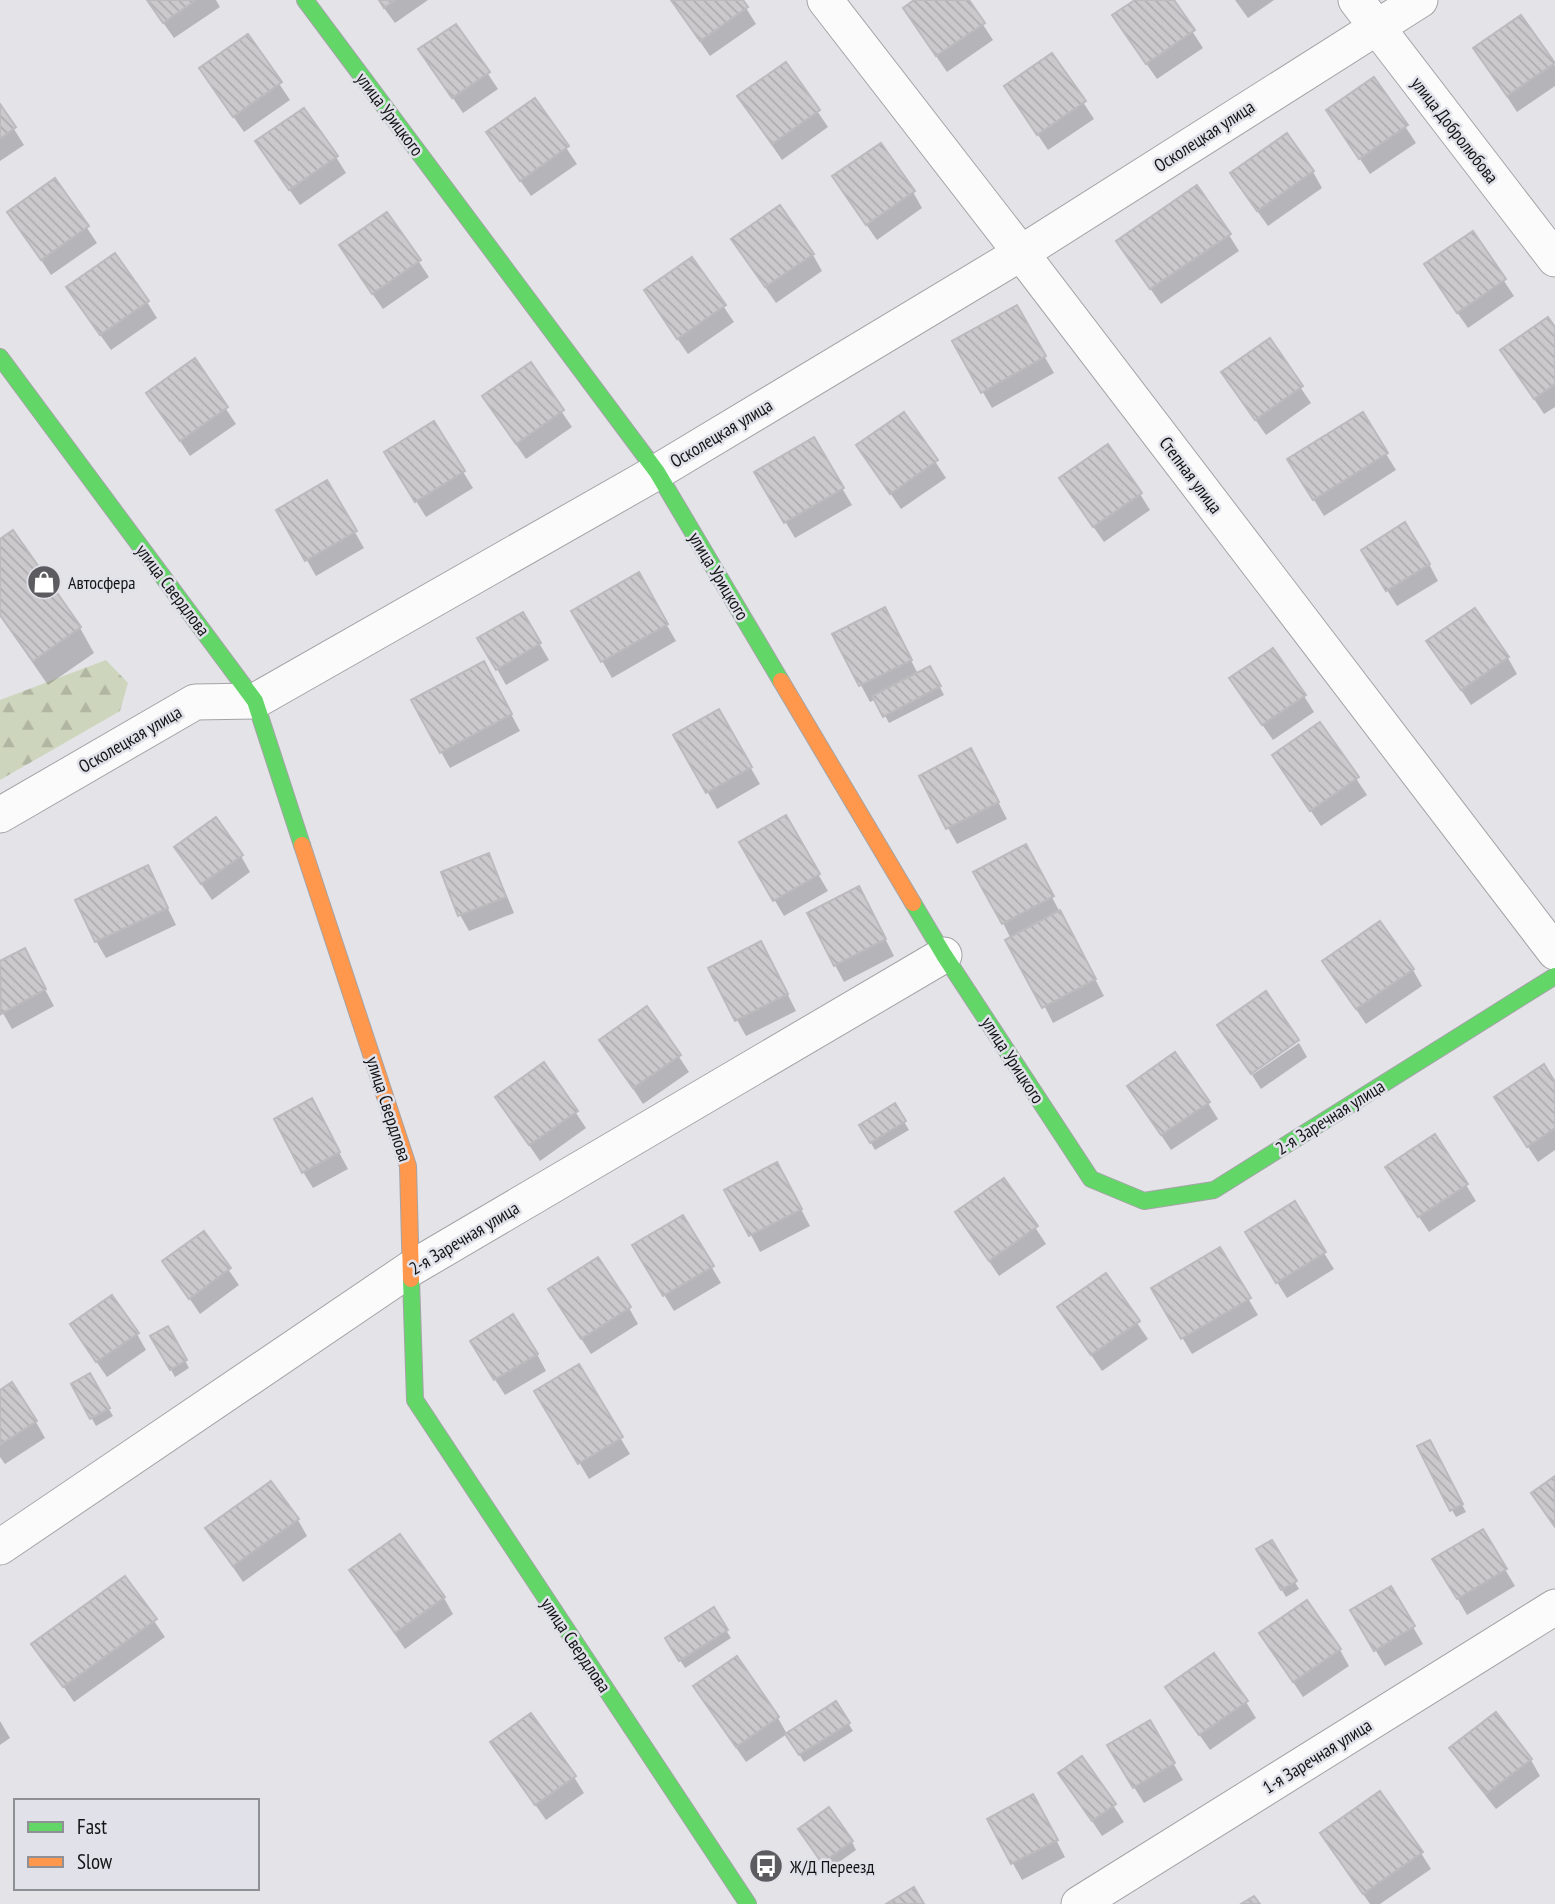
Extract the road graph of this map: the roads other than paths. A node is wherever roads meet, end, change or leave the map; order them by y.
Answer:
1 (305, 0) edge
2 (825, 0) edge
3 (1420, 0) edge
4 (1366, 13) edge
5 (1021, 253) junction
6 (1555, 259) edge
7 (0, 357) edge
8 (657, 472) junction
9 (255, 701) junction
10 (0, 814) edge
11 (1555, 952) edge
12 (944, 955) junction
13 (1555, 976) edge
14 (1091, 1180) joint
15 (410, 1269) junction
16 (0, 1547) edge
17 (1555, 1607) edge
18 (748, 1904) edge
19 (1079, 1904) edge

1 - 8 street, улица Урицкого
2 - 5 street, Степная улица
3 - 4 street, Осколецкая улица
4 - 5 street, Осколецкая улица
4 - 6 street, улица Добролюбова
5 - 8 street, Осколецкая улица
5 - 11 street, Степная улица
7 - 9 street, улица Свердлова
8 - 9 street, Осколецкая улица
8 - 12 street, улица Урицкого
9 - 10 street, Осколецкая улица
9 - 15 street, улица Свердлова
12 - 14 street, улица Урицкого
12 - 15 street, 2-я Заречная улица
13 - 14 street, 2-я Заречная улица
15 - 16 street, 2-я Заречная улица
15 - 18 street, улица Свердлова
17 - 19 street, 1-я Заречная улица

